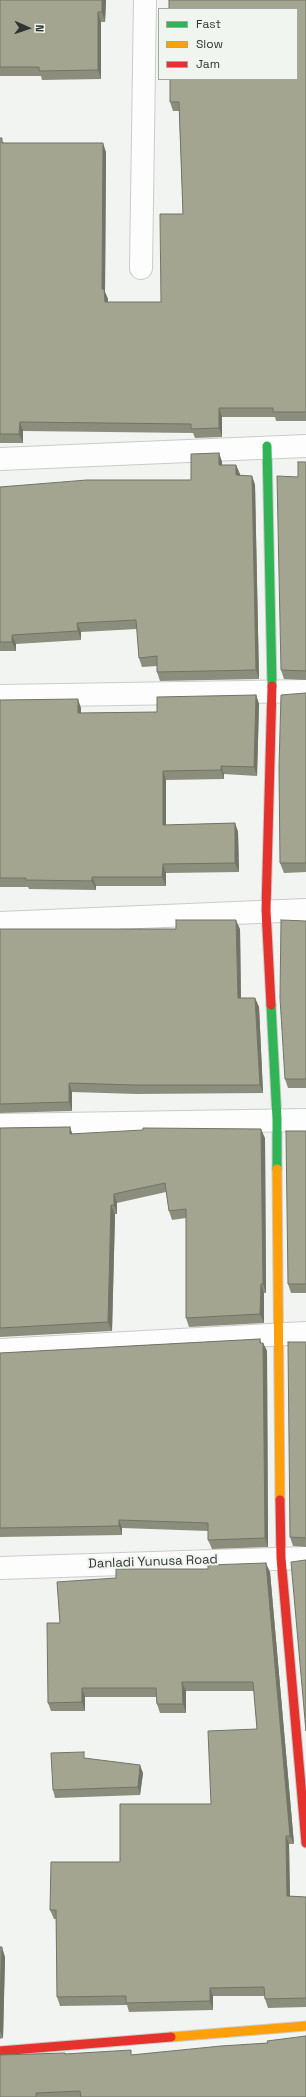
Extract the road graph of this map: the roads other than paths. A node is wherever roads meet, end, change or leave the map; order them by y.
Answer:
1 (145, 0) edge
2 (141, 268) dead end
3 (267, 446) junction
4 (306, 446) edge
5 (0, 459) edge
6 (306, 691) edge
7 (272, 692) junction
8 (0, 696) edge
9 (266, 910) junction
10 (306, 910) edge
11 (0, 923) edge
12 (276, 1120) junction
13 (306, 1120) edge
14 (0, 1125) edge
15 (306, 1333) edge
16 (280, 1335) junction
17 (0, 1350) edge
18 (281, 1558) junction
19 (306, 1558) edge
20 (0, 1568) edge
21 (306, 1843) edge
22 (306, 2026) edge
23 (0, 2050) edge

1 - 2 street
3 - 4 street
3 - 5 street
3 - 7 street
6 - 7 street
7 - 8 street
7 - 9 street
9 - 10 street
9 - 11 street
9 - 12 street
12 - 13 street
12 - 14 street
12 - 16 street
15 - 16 street
16 - 17 street
16 - 18 street
18 - 19 street, Danladi Yunusa Road
18 - 20 street, Danladi Yunusa Road
18 - 21 street
22 - 23 street

